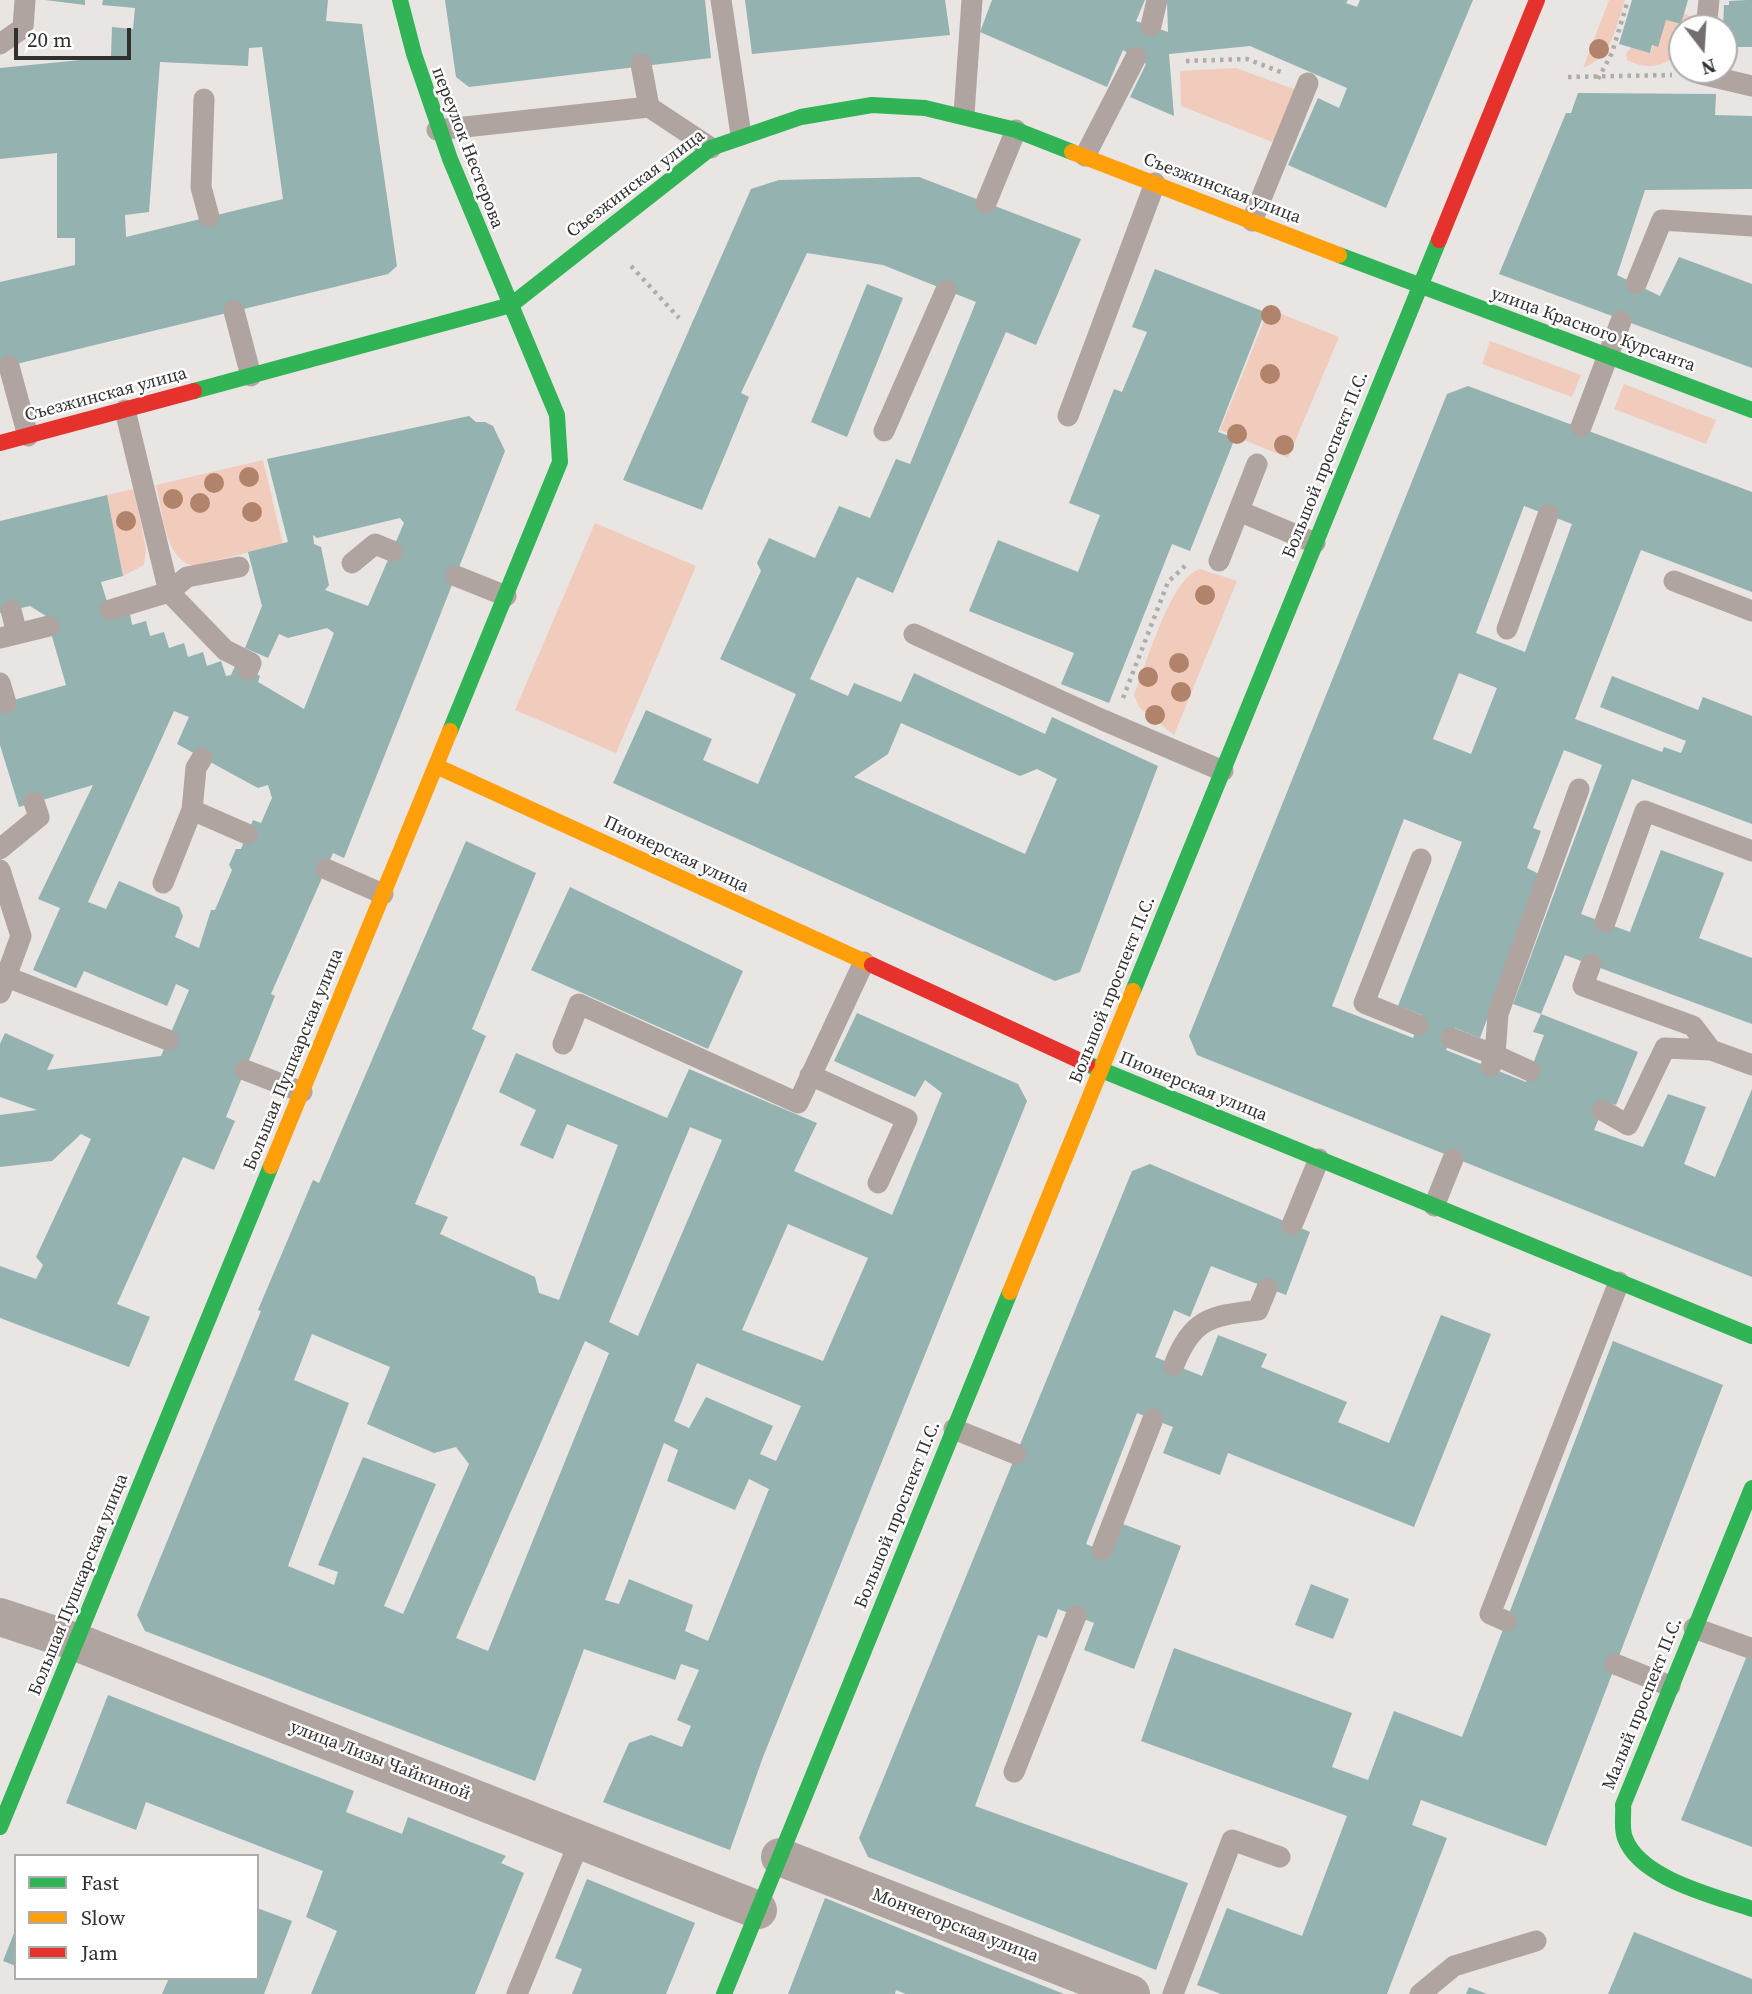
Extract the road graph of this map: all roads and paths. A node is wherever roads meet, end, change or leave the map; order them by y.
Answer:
1 (25, 0) edge
2 (400, 0) edge
3 (722, 0) edge
4 (972, 0) edge
5 (1157, 0) edge
6 (1536, 0) edge
7 (1629, 0) edge
8 (1151, 26) dead end
9 (0, 44) edge
10 (1136, 57) dead end
11 (1186, 61) dead end
12 (641, 64) dead end
13 (1668, 74) edge
14 (1568, 77) dead end
15 (1598, 79) junction
16 (1308, 83) joint
17 (204, 99) dead end
18 (649, 107) junction
19 (964, 114) junction
20 (437, 130) junction
21 (1016, 130) junction
22 (741, 135) junction
23 (711, 148) junction
24 (1085, 156) junction
25 (1155, 183) junction
26 (986, 203) dead end
27 (209, 217) dead end
28 (1252, 221) junction
29 (1752, 226) edge
30 (631, 266) dead end
31 (1636, 284) dead end
32 (1420, 287) junction
33 (946, 290) dead end
34 (511, 306) junction
35 (234, 311) dead end
36 (679, 318) dead end
37 (1621, 321) dead end
38 (1607, 356) junction
39 (9, 366) dead end
40 (251, 376) junction
41 (125, 410) junction
42 (1752, 410) edge
43 (1068, 416) dead end
44 (1581, 427) dead end
45 (884, 431) dead end
46 (29, 436) junction
47 (0, 443) edge
48 (1257, 464) dead end
49 (1239, 511) junction
50 (1549, 515) dead end
51 (1315, 542) junction
52 (392, 551) dead end
53 (1219, 561) joint
54 (352, 563) dead end
55 (239, 567) dead end
56 (456, 576) dead end
57 (1674, 581) dead end
58 (169, 592) junction
59 (506, 596) junction
60 (11, 610) dead end
61 (110, 610) dead end
62 (1752, 611) edge
63 (49, 626) dead end
64 (1507, 629) dead end
65 (914, 634) dead end
66 (9, 636) edge
67 (248, 670) dead end
68 (1113, 724) junction
69 (202, 758) dead end
70 (436, 766) junction
71 (1223, 771) junction
72 (1579, 789) dead end
73 (34, 802) dead end
74 (192, 810) junction
75 (247, 834) dead end
76 (0, 849) edge
77 (1752, 851) edge
78 (1421, 859) dead end
79 (326, 869) dead end
80 (0, 870) edge
81 (163, 883) dead end
82 (383, 894) junction
83 (1605, 922) dead end
84 (863, 962) junction
85 (1591, 964) dead end
86 (3, 985) edge
87 (1418, 1025) dead end
88 (1451, 1038) dead end
89 (168, 1040) dead end
90 (563, 1044) dead end
91 (1711, 1050) junction
92 (1493, 1062) junction
93 (1752, 1065) edge
94 (245, 1070) dead end
95 (1101, 1070) junction
96 (1530, 1071) dead end
97 (810, 1074) junction
98 (302, 1092) junction
99 (1602, 1110) dead end
100 (1319, 1159) junction
101 (1453, 1159) dead end
102 (878, 1184) dead end
103 (1434, 1206) junction
104 (1292, 1225) dead end
105 (1619, 1282) junction
106 (1268, 1288) dead end
107 (1752, 1336) edge
108 (1174, 1365) dead end
109 (1153, 1419) dead end
110 (954, 1429) junction
111 (1016, 1454) dead end
112 (1752, 1488) edge
113 (1102, 1550) dead end
114 (1076, 1616) dead end
115 (0, 1617) edge
116 (1506, 1621) dead end
117 (1694, 1628) junction
118 (76, 1642) junction
119 (1749, 1648) dead end
120 (1615, 1664) dead end
121 (1670, 1686) junction
122 (1014, 1772) dead end
123 (0, 1827) edge
124 (580, 1840) junction
125 (780, 1857) junction
126 (1280, 1857) dead end
127 (1752, 1909) edge
128 (758, 1910) junction
129 (1536, 1941) dead end
130 (1084, 1985) edge
131 (517, 1994) edge
132 (724, 1994) edge
133 (1131, 1994) edge
134 (1173, 1994) edge
135 (1420, 1994) edge

1 - 9 lane
2 - 20 main road, переулок Нестерова
3 - 22 lane
4 - 19 lane
5 - 8 lane
6 - 32 main road, Большой проспект П.С.
7 - 15 path
10 - 24 lane
11 - 16 path
12 - 18 lane
13 - 15 path
14 - 15 path
16 - 28 lane
17 - 27 lane
18 - 20 lane
18 - 23 lane
19 - 21 main road, Съезжинская улица
19 - 22 main road, Съезжинская улица
20 - 34 main road, переулок Нестерова
21 - 24 main road, Съезжинская улица
21 - 26 lane
22 - 23 main road, Съезжинская улица
23 - 34 main road, Съезжинская улица
24 - 25 main road, Съезжинская улица
25 - 28 main road, Съезжинская улица
25 - 43 lane
28 - 32 main road, Съезжинская улица
29 - 31 lane
30 - 36 path
32 - 38 main road, улица Красного Курсанта
32 - 51 main road, Большой проспект П.С.
33 - 45 lane
34 - 40 main road, Съезжинская улица
34 - 59 main road, Большая Пушкарская улица
35 - 40 lane
37 - 38 lane
38 - 42 main road, улица Красного Курсанта
38 - 44 lane
39 - 46 lane
40 - 41 main road, Съезжинская улица
41 - 46 main road, Съезжинская улица
41 - 58 lane
46 - 47 main road, Съезжинская улица
48 - 49 lane
49 - 51 lane
49 - 53 lane
50 - 64 lane
51 - 71 main road, Большой проспект П.С.
52 - 54 lane
53 - 68 path
55 - 58 lane
56 - 59 lane
57 - 62 lane
58 - 61 lane
58 - 67 lane
59 - 70 main road, Большая Пушкарская улица
60 - 66 lane
63 - 66 lane
65 - 68 lane
68 - 71 lane
69 - 74 lane
70 - 82 main road, Большая Пушкарская улица
70 - 84 main road, Пионерская улица
71 - 95 main road, Большой проспект П.С.
72 - 92 lane
73 - 76 lane
74 - 75 lane
74 - 81 lane
77 - 83 lane
78 - 87 lane
79 - 82 lane
80 - 86 lane
82 - 98 main road, Большая Пушкарская улица
84 - 95 main road, Пионерская улица
84 - 97 lane
85 - 91 lane
86 - 89 lane
88 - 92 lane
90 - 97 lane
91 - 93 lane
91 - 99 lane
92 - 96 lane
94 - 98 lane
95 - 100 main road, Пионерская улица
95 - 110 main road, Большой проспект П.С.
97 - 102 lane
98 - 118 main road, Большая Пушкарская улица
100 - 103 main road, Пионерская улица
100 - 104 lane
101 - 103 lane
103 - 105 main road, Пионерская улица
105 - 107 main road, Пионерская улица
105 - 116 lane
106 - 108 lane
109 - 113 lane
110 - 111 lane
110 - 125 main road, Большой проспект П.С.
112 - 117 main road, Малый проспект П.С.
114 - 122 lane
115 - 118 street, улица Лизы Чайкиной
117 - 119 lane
117 - 121 main road, Малый проспект П.С.
118 - 123 main road, Большая Пушкарская улица
118 - 124 street, улица Лизы Чайкиной
120 - 121 lane
121 - 127 main road, Малый проспект П.С.
124 - 128 street, улица Лизы Чайкиной
124 - 131 lane
125 - 128 main road, Большой проспект П.С.
125 - 130 street, Мончегорская улица
126 - 134 lane
128 - 132 main road, Большой проспект П.С.
129 - 135 lane
130 - 133 street, Мончегорская улица

